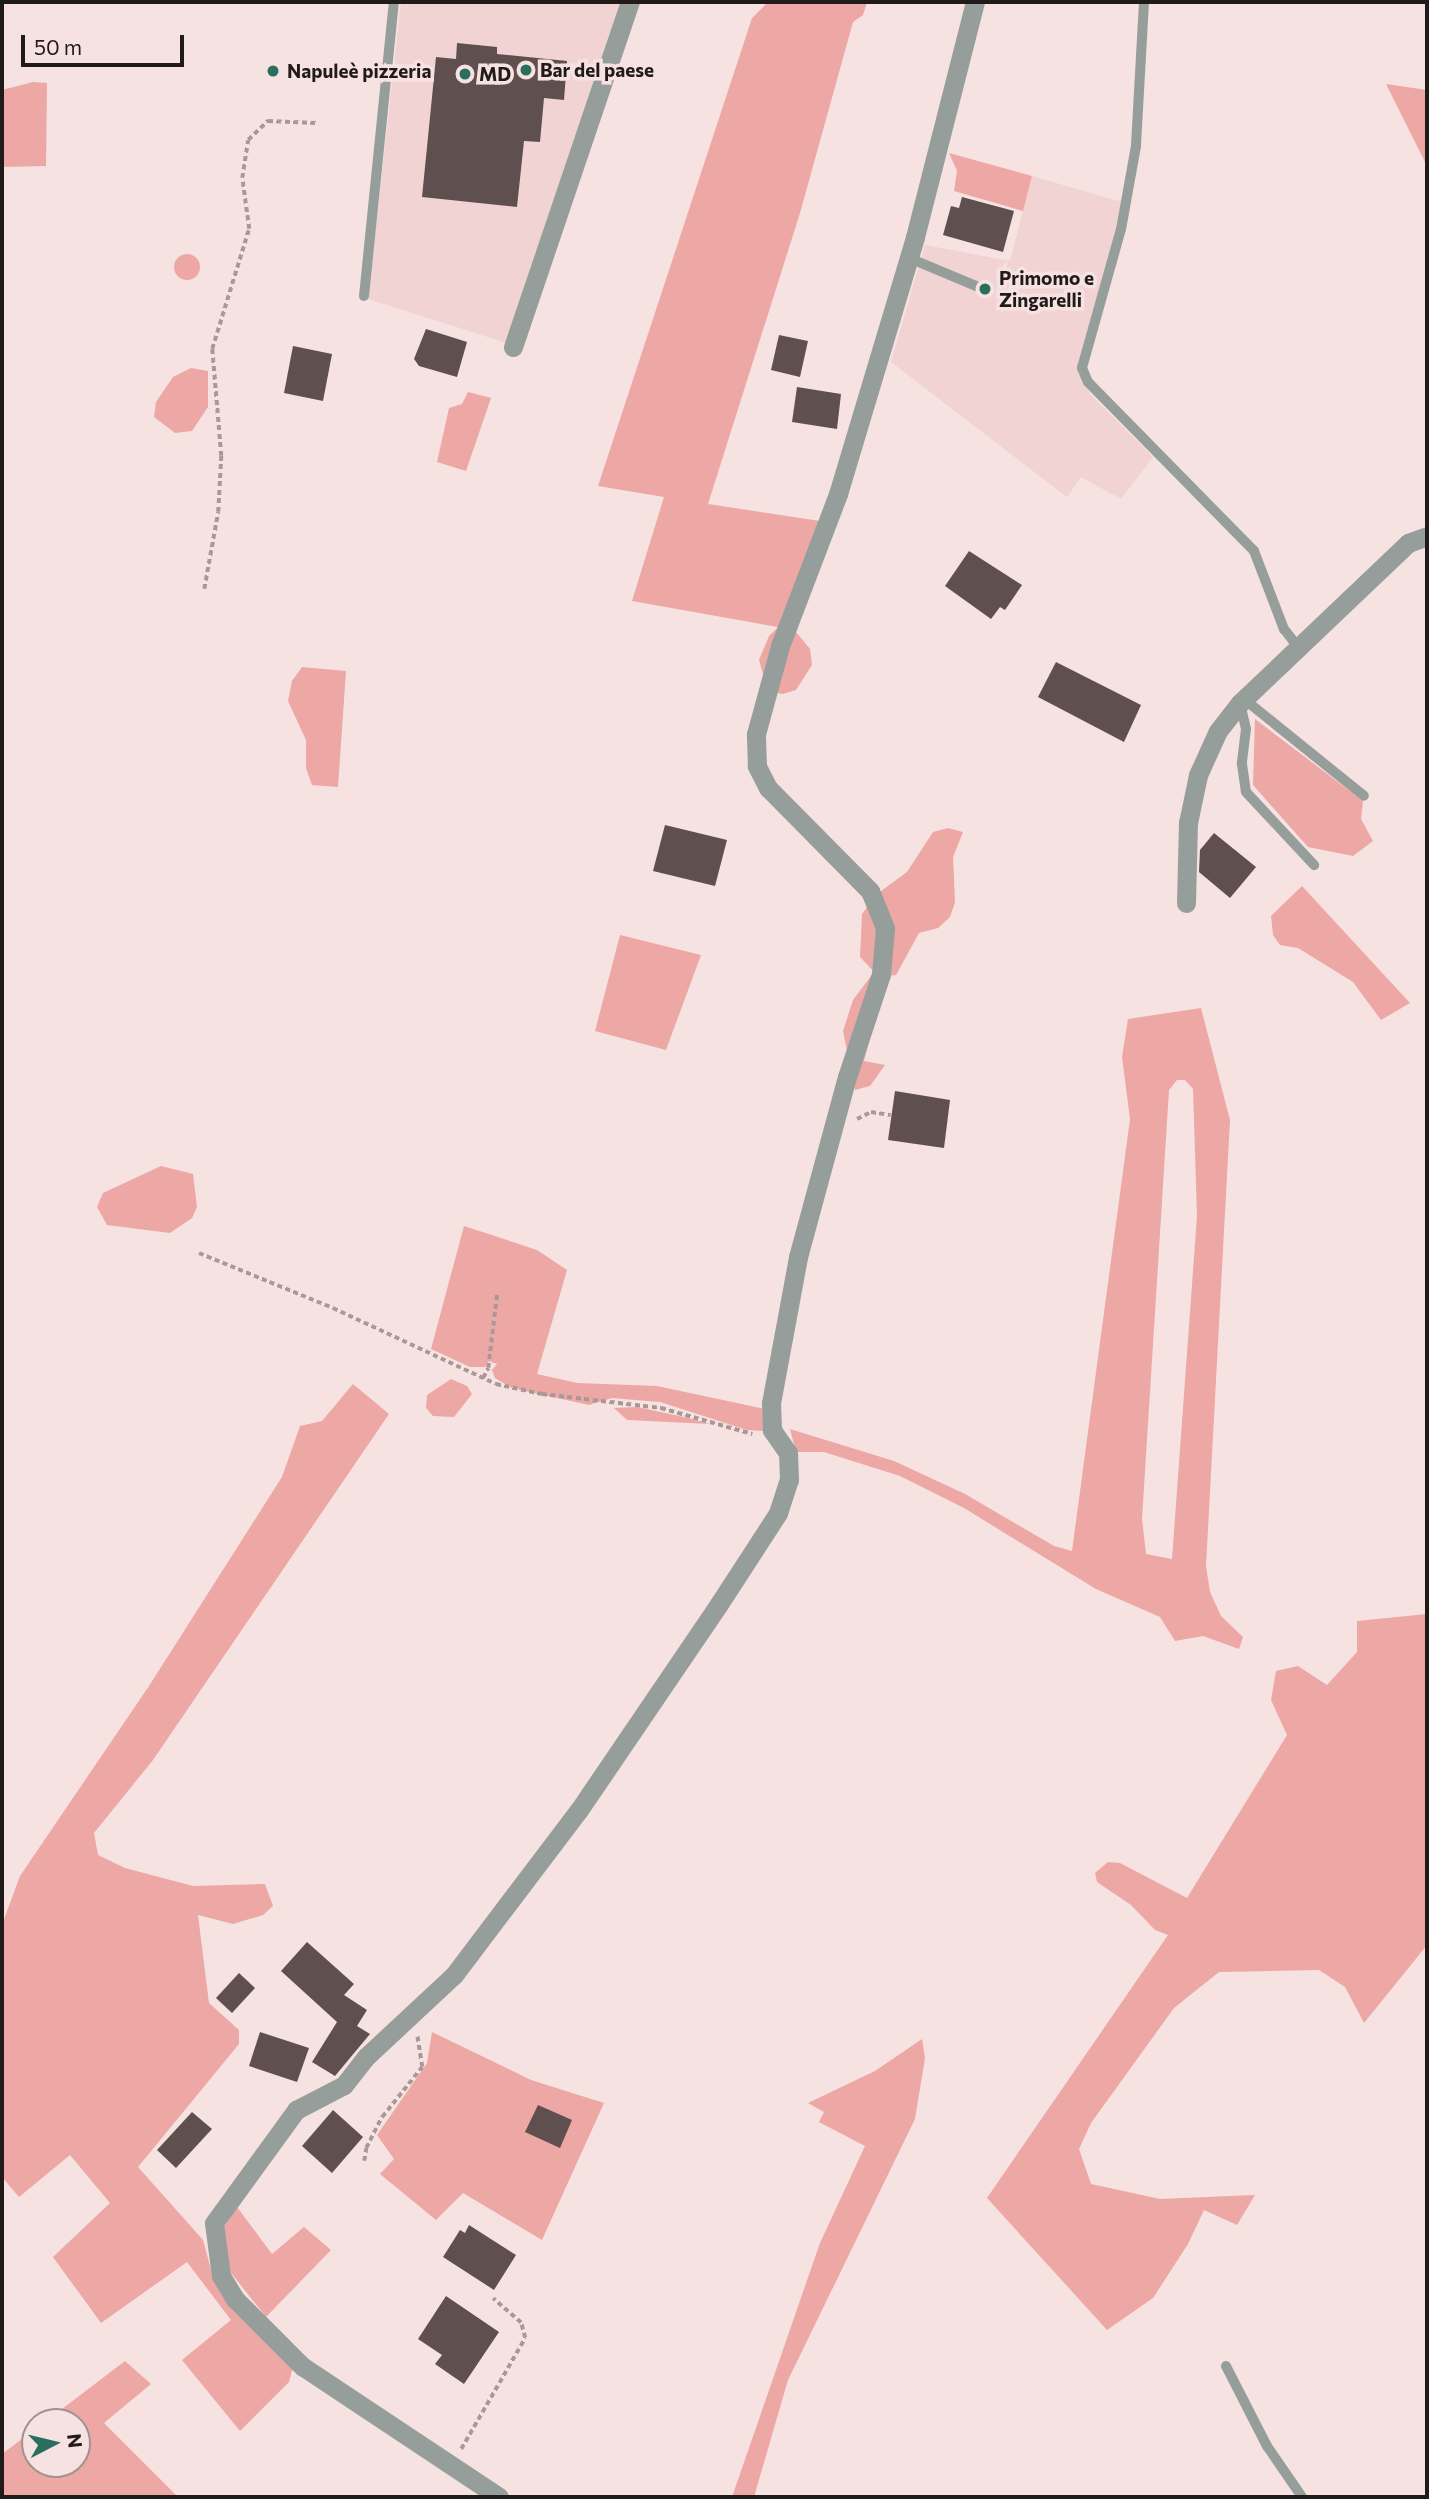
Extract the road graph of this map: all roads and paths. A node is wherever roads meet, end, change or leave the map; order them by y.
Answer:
1 (394, 2) edge
2 (630, 2) edge
3 (975, 2) edge
4 (1143, 2) edge
5 (316, 123) dead end
6 (909, 258) junction
7 (976, 286) dead end
8 (363, 296) dead end
9 (513, 347) dead end
10 (1427, 536) edge
11 (204, 589) dead end
12 (1298, 647) junction
13 (1242, 701) junction
14 (1364, 796) dead end
15 (1314, 865) dead end
16 (1186, 904) dead end
17 (891, 1115) dead end
18 (854, 1122) dead end
19 (199, 1253) dead end
20 (497, 1294) dead end
21 (482, 1378) junction
22 (775, 1434) junction
23 (404, 2022) junction
24 (364, 2161) dead end
25 (493, 2299) dead end
26 (1226, 2366) dead end
27 (451, 2465) junction
28 (499, 2497) edge
29 (1301, 2497) edge

1 - 8 lane
2 - 9 street
3 - 6 street
4 - 12 lane
5 - 11 path
6 - 7 lane
6 - 22 street
10 - 12 street
12 - 13 street
13 - 14 lane
13 - 15 lane
13 - 16 street
17 - 18 path
19 - 21 path
20 - 21 path
21 - 22 path
22 - 23 street
23 - 24 path
23 - 27 street
25 - 27 path
26 - 29 lane
27 - 28 street

